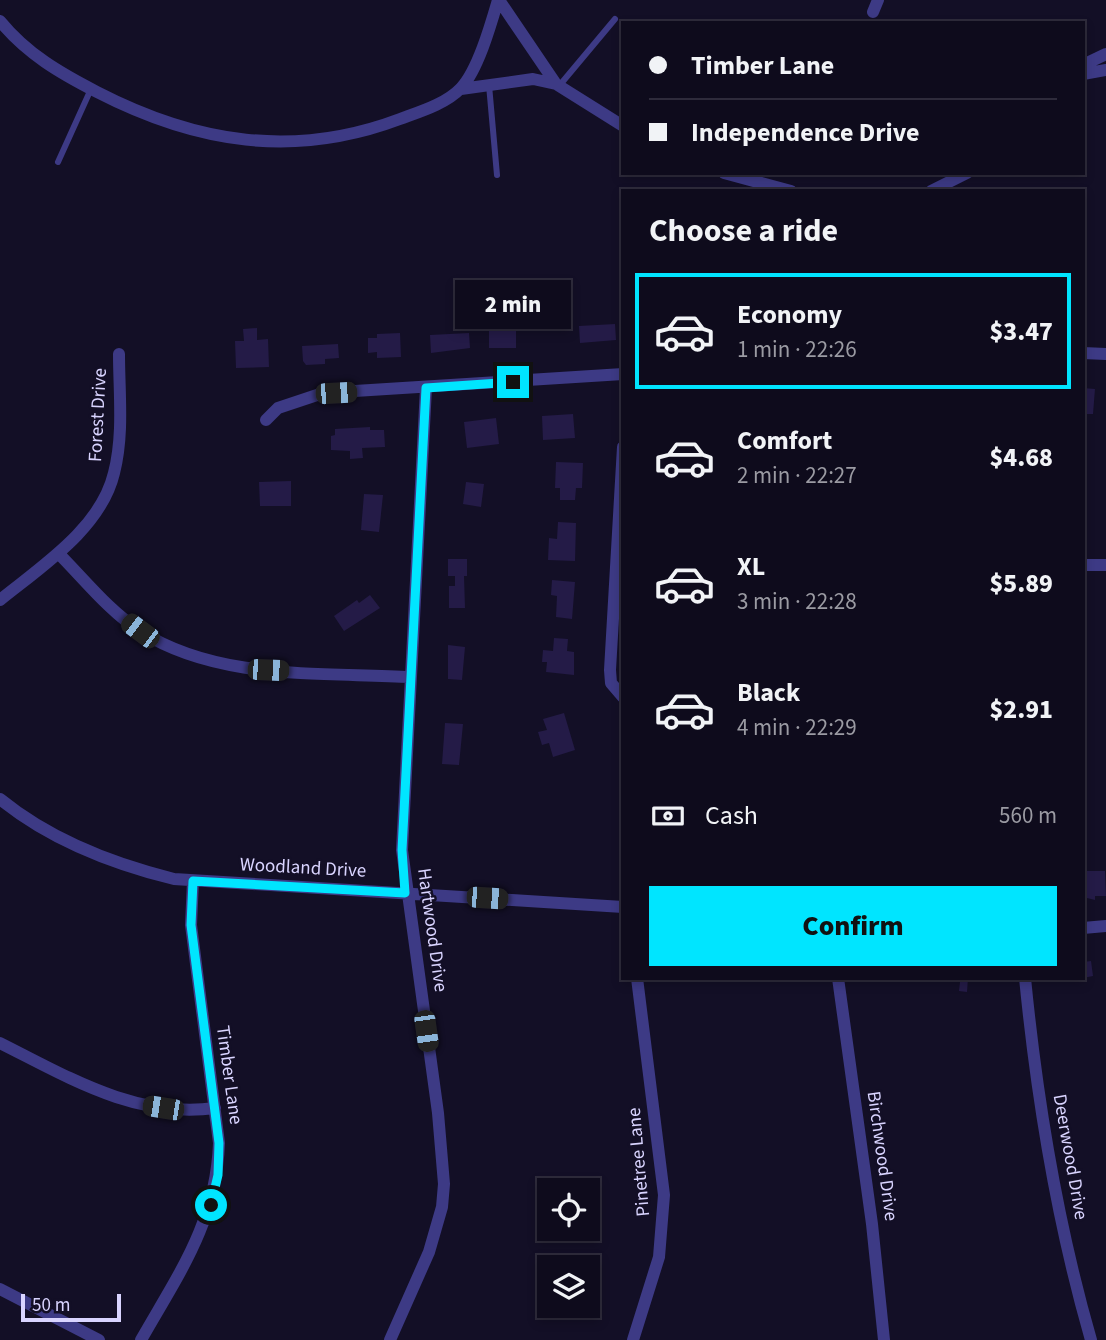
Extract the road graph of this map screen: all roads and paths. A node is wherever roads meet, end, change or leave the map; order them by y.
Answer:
1 (498, 0) edge
2 (615, 19) dead end
3 (0, 21) edge
4 (1106, 54) edge
5 (1085, 64) edge
6 (1106, 70) edge
7 (1085, 74) edge
8 (489, 85) junction
9 (558, 85) junction
10 (91, 89) junction
11 (461, 89) junction
12 (621, 125) edge
13 (58, 162) dead end
14 (498, 175) dead end
15 (731, 175) edge
16 (963, 175) edge
17 (784, 189) edge
18 (935, 189) edge
19 (119, 354) dead end
20 (1085, 354) edge
21 (1106, 354) edge
22 (621, 374) edge
23 (426, 388) junction
24 (266, 420) dead end
25 (621, 481) edge
26 (58, 553) junction
27 (1085, 565) edge
28 (1106, 565) edge
29 (0, 600) edge
30 (411, 677) junction
31 (621, 695) edge
32 (0, 799) edge
33 (193, 881) junction
34 (405, 893) junction
35 (621, 907) edge
36 (1106, 926) edge
37 (1085, 928) edge
38 (637, 980) edge
39 (838, 980) edge
40 (1024, 980) edge
41 (0, 1043) edge
42 (215, 1108) junction
43 (0, 1289) edge
44 (99, 1340) edge
45 (141, 1340) edge
46 (390, 1340) edge
47 (633, 1340) edge
48 (884, 1340) edge
49 (1091, 1340) edge

1 - 9 street
1 - 11 street
2 - 9 lane
3 - 10 street
4 - 5 street
6 - 7 street
8 - 9 street
8 - 11 street
8 - 14 lane
9 - 12 street
10 - 11 street
10 - 13 lane
15 - 17 street
16 - 18 street
19 - 26 street, Forest Drive
20 - 21 street
22 - 23 street
23 - 24 street
23 - 30 street, Hartwood Drive
25 - 31 street
26 - 29 street, Forest Drive
26 - 30 street
27 - 28 street
30 - 34 street, Hartwood Drive
32 - 33 street, Woodland Drive
33 - 34 street, Woodland Drive
33 - 42 street, Timber Lane
34 - 35 street, Woodland Drive
34 - 46 street, Hartwood Drive
36 - 37 street
38 - 47 street, Pinetree Lane
39 - 48 street, Birchwood Drive
40 - 49 street, Deerwood Drive
41 - 42 street
42 - 45 street, Timber Lane
43 - 44 street

